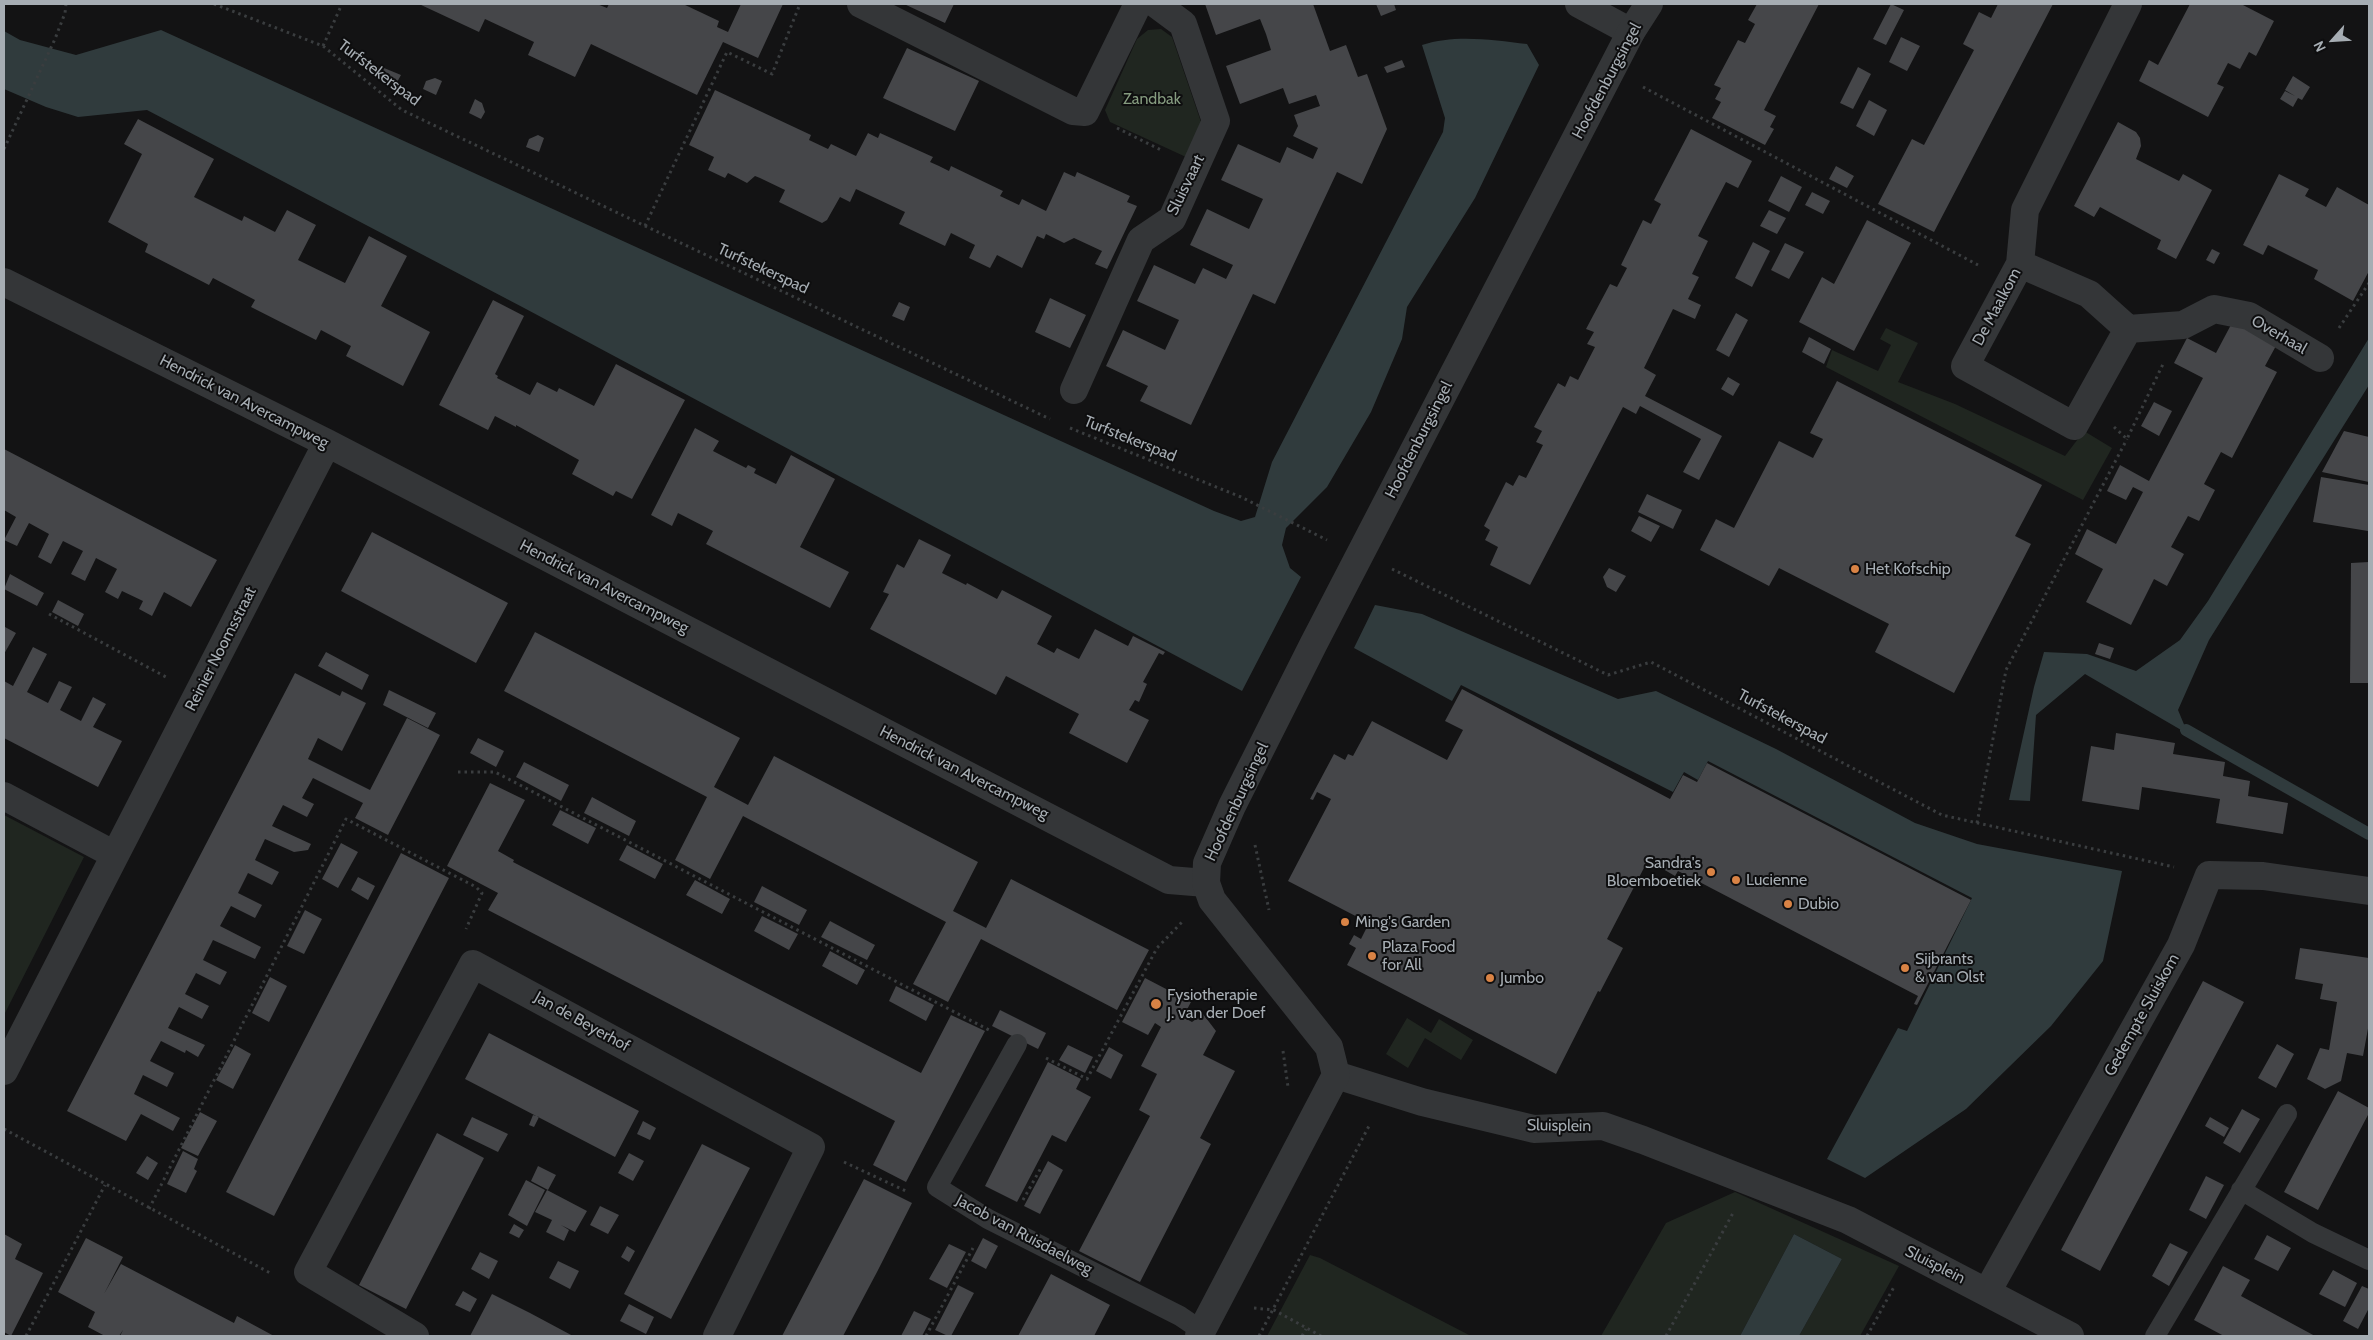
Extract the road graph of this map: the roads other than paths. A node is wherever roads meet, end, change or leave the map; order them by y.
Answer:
1 (861, 4) edge
2 (1138, 4) edge
3 (1156, 4) edge
4 (1579, 4) edge
5 (1649, 4) edge
6 (2128, 4) edge
7 (1632, 32) junction
8 (2016, 274) junction
9 (4, 282) edge
10 (2128, 329) junction
11 (2320, 358) road end
12 (1074, 390) dead end
13 (327, 444) junction
14 (4, 796) edge
15 (115, 855) junction
16 (1206, 883) junction
17 (2369, 891) edge
18 (1017, 1044) road end
19 (4, 1071) edge
20 (1336, 1075) junction
21 (2287, 1114) dead end
22 (2241, 1190) junction
23 (2369, 1260) edge
24 (1987, 1292) junction
25 (1200, 1334) edge
26 (415, 1336) edge
27 (718, 1336) edge
28 (2070, 1336) edge
29 (2154, 1336) edge

1 - 2 street
3 - 12 street, Sluisvaart
4 - 7 street
5 - 7 street, Hoofdenburgsingel
6 - 8 street, De Maalkom
7 - 16 street, Hoofdenburgsingel
8 - 10 street
8 - 10 street, De Maalkom
9 - 13 street, Hendrick van Avercampweg
10 - 11 street, Overhaal
13 - 15 street, Reinier Noomsstraat
13 - 16 street, Hendrick van Avercampweg
14 - 15 street
15 - 19 street, Reinier Noomsstraat
16 - 20 street
17 - 24 street, Gedempte Sluiskom
18 - 25 lane, Jacob van Ruisdaelweg
20 - 24 street, Sluisplein
20 - 25 street, Jacob van Ruisdaelweg
21 - 22 lane
22 - 23 lane
22 - 29 lane
24 - 28 street, Sluisplein
26 - 27 street, Jan de Beyerhof

